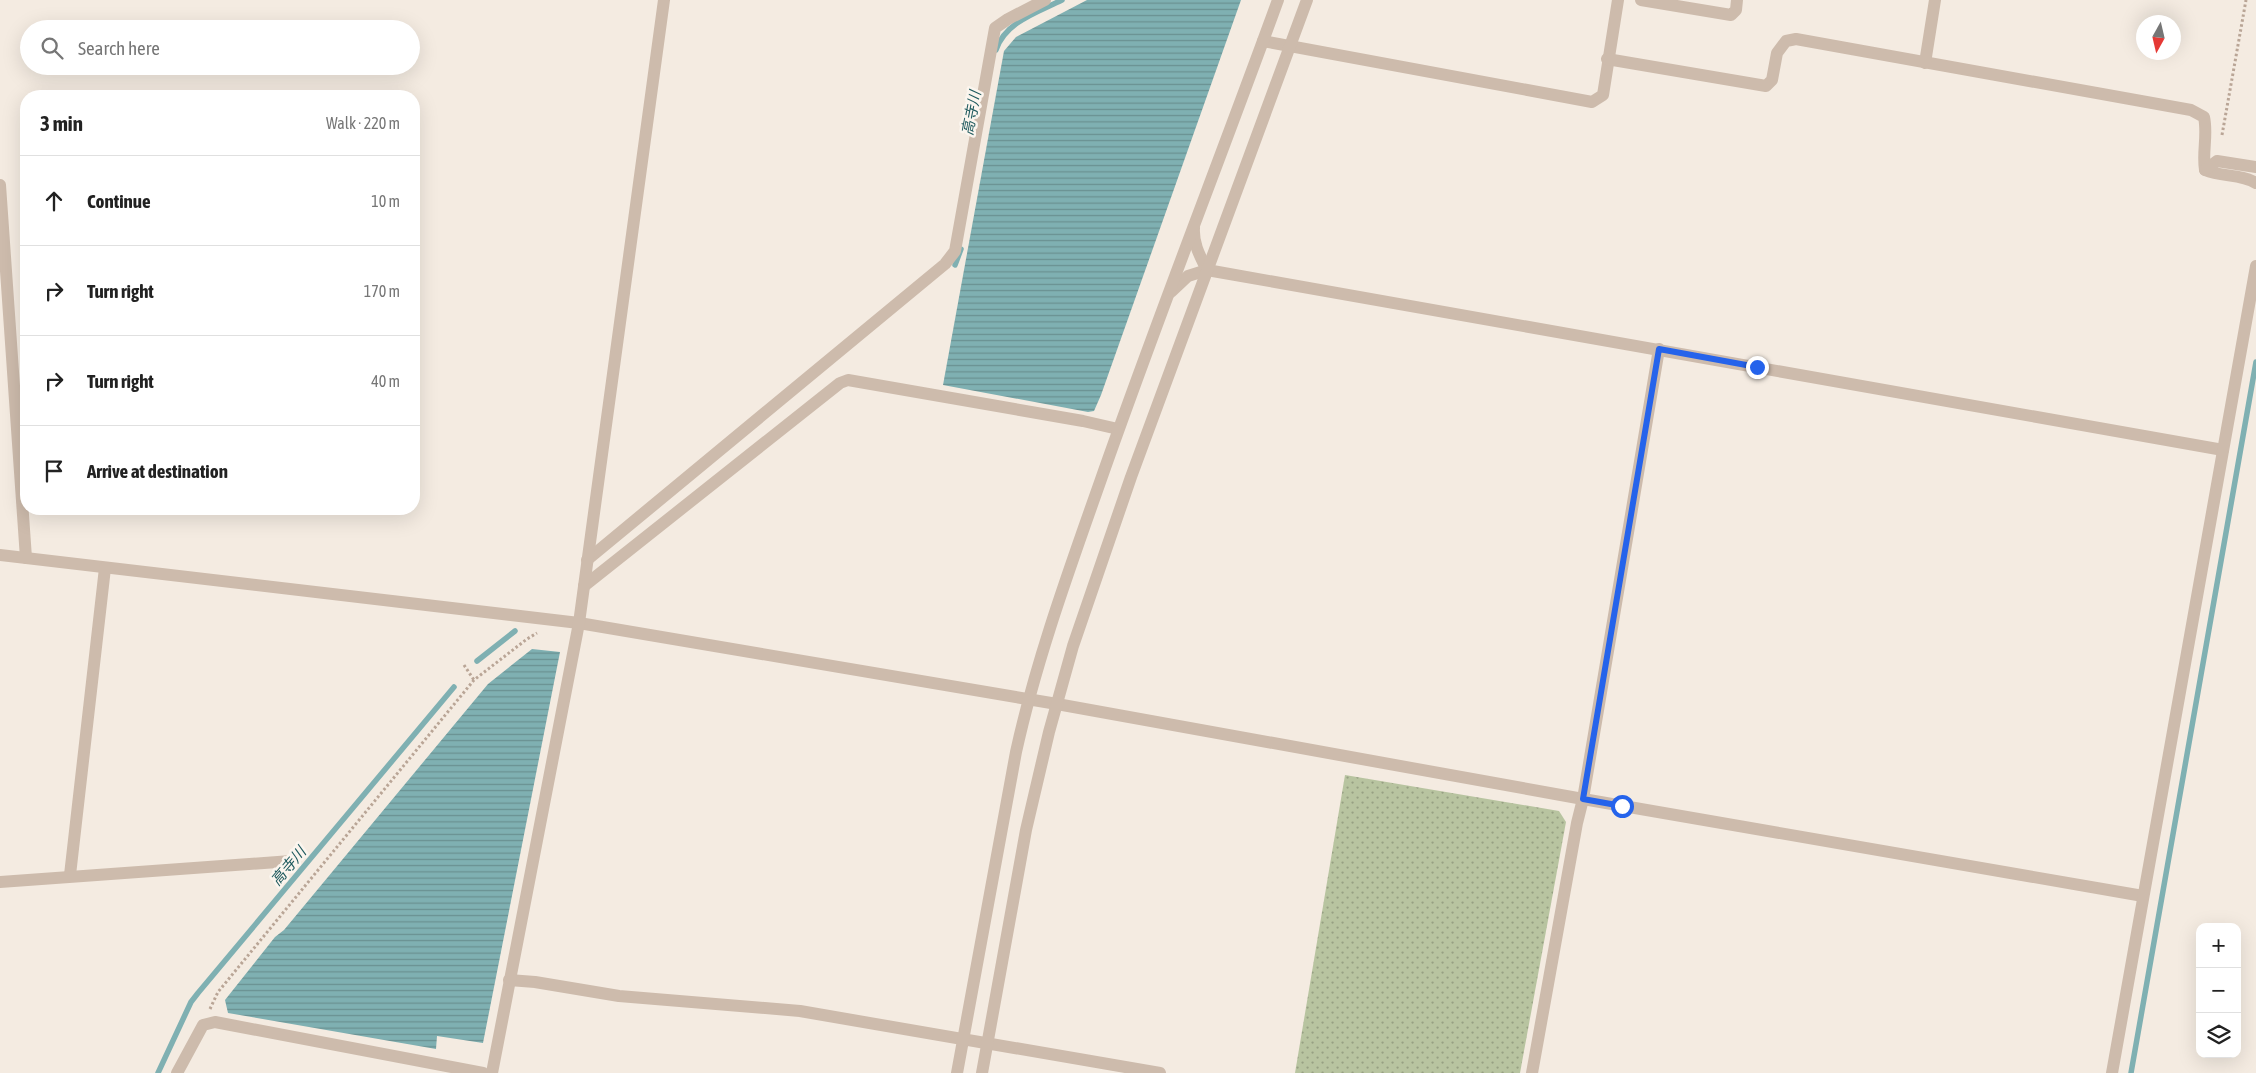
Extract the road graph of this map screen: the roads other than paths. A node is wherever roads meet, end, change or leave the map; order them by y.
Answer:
1 (664, 0) edge
2 (1044, 0) edge
3 (1278, 0) edge
4 (1307, 0) edge
5 (1618, 0) edge
6 (1641, 0) edge
7 (1737, 0) edge
8 (1935, 0) edge
9 (1263, 41) junction
10 (1290, 46) junction
11 (1607, 59) junction
12 (1924, 63) junction
13 (2256, 167) edge
14 (2205, 170) junction
15 (2256, 183) edge
16 (0, 185) edge
17 (1194, 221) junction
18 (2256, 266) edge
19 (1207, 270) junction
20 (1168, 294) junction
21 (1659, 349) junction
22 (1118, 429) junction
23 (2223, 450) junction
24 (20, 472) edge
25 (23, 515) edge
26 (0, 555) edge
27 (26, 558) junction
28 (587, 560) junction
29 (106, 568) junction
30 (584, 586) junction
31 (579, 622) junction
32 (1028, 700) junction
33 (1057, 704) junction
34 (1583, 799) junction
35 (291, 861) dead end
36 (70, 875) junction
37 (0, 882) edge
38 (2143, 896) junction
39 (510, 980) junction
40 (963, 1040) junction
41 (987, 1045) junction
42 (176, 1073) edge
43 (483, 1073) edge
44 (492, 1073) edge
45 (957, 1073) edge
46 (982, 1073) edge
47 (1160, 1073) edge
48 (1532, 1073) edge
49 (2112, 1073) edge

1 - 28 street
2 - 28 street
3 - 9 street
4 - 10 street
5 - 11 street
6 - 7 street
8 - 12 street
9 - 10 street
9 - 17 street
10 - 11 street
10 - 19 street
11 - 12 street
12 - 14 street
13 - 14 street
14 - 15 street
16 - 24 street
17 - 19 street
17 - 20 street
18 - 23 street
19 - 20 street
19 - 21 street
19 - 33 street
20 - 22 street
21 - 23 street
21 - 34 street
22 - 30 street
22 - 32 street
23 - 38 street
25 - 27 street
26 - 27 street
27 - 29 street
28 - 30 street
29 - 31 street
29 - 36 street
30 - 31 street
31 - 32 street
31 - 39 street
32 - 33 street
32 - 40 street
33 - 34 street
33 - 41 street
34 - 38 street
34 - 48 street
35 - 36 street
36 - 37 street
38 - 49 street
39 - 40 street
39 - 44 street
40 - 41 street
40 - 45 street
41 - 46 street
41 - 47 street
42 - 43 street

